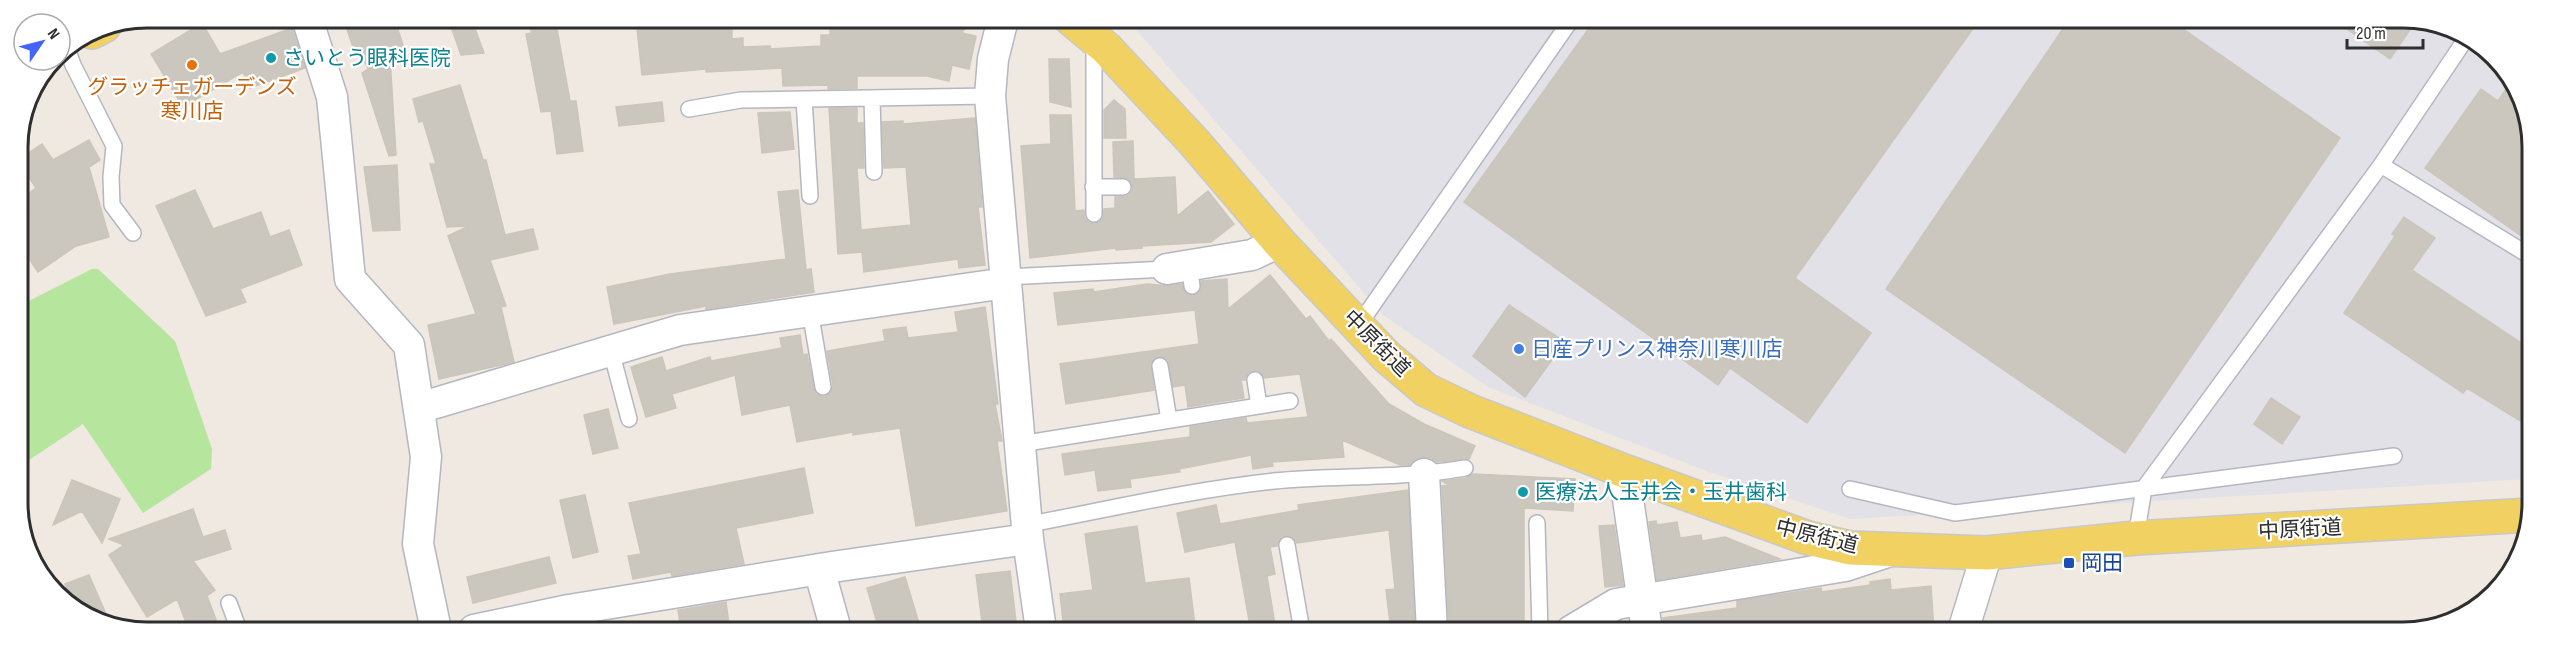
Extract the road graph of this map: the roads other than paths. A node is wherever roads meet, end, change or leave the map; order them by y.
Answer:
1 (1082, 28) edge
2 (1564, 28) edge
3 (311, 29) edge
4 (1000, 29) edge
5 (2462, 44) edge
6 (72, 62) edge
7 (990, 96) junction
8 (872, 98) junction
9 (804, 99) junction
10 (688, 109) dead end
11 (2381, 165) junction
12 (874, 172) dead end
13 (1094, 186) junction
14 (1124, 187) dead end
15 (810, 196) dead end
16 (1094, 214) dead end
17 (132, 232) dead end
18 (1279, 242) junction
19 (2522, 251) edge
20 (1182, 274) joint
21 (1006, 280) junction
22 (810, 311) junction
23 (1358, 326) junction
24 (610, 351) junction
25 (1160, 366) dead end
26 (1255, 380) dead end
27 (823, 387) dead end
28 (1290, 400) dead end
29 (1259, 405) junction
30 (419, 408) junction
31 (629, 419) dead end
32 (1168, 420) junction
33 (1020, 444) junction
34 (2394, 456) dead end
35 (1465, 468) dead end
36 (1624, 471) junction
37 (1424, 474) junction
38 (2144, 488) junction
39 (1850, 489) dead end
40 (2521, 516) edge
41 (1537, 523) dead end
42 (1027, 532) junction
43 (2136, 538) junction
44 (1287, 544) dead end
45 (1890, 551) junction
46 (1987, 553) junction
47 (819, 569) junction
48 (1642, 599) junction
49 (229, 603) dead end
50 (571, 620) edge
51 (1300, 621) edge
52 (1432, 621) edge
53 (1540, 621) edge
54 (1587, 621) edge
55 (1645, 621) edge
56 (1966, 621) edge
57 (236, 622) edge
58 (434, 622) edge
59 (553, 622) edge
60 (834, 622) edge
61 (1040, 622) edge

1 - 13 lane
1 - 18 main road, 中原街道
2 - 23 lane
3 - 30 street
4 - 7 street
5 - 11 lane
6 - 17 lane
7 - 8 lane
7 - 21 street
8 - 9 lane
8 - 12 lane
9 - 10 lane
9 - 15 lane
11 - 19 lane
11 - 38 lane
13 - 14 lane
13 - 16 lane
18 - 20 street
18 - 23 main road, 中原街道
20 - 21 lane
21 - 22 street
21 - 33 street
22 - 24 street
22 - 27 lane
23 - 36 main road, 中原街道
24 - 30 street
24 - 31 lane
25 - 32 lane
26 - 29 lane
28 - 29 lane
29 - 32 lane
30 - 58 street
32 - 33 lane
33 - 42 street
34 - 38 lane
35 - 37 lane
36 - 45 main road, 中原街道
36 - 48 street
37 - 42 lane
37 - 52 street
38 - 39 lane
38 - 43 lane
40 - 43 main road, 中原街道
41 - 53 lane
42 - 47 street
42 - 61 street
43 - 46 main road, 中原街道
44 - 51 lane
45 - 46 main road, 中原街道
45 - 48 street
46 - 56 street
47 - 50 street
47 - 60 street
48 - 54 street
48 - 55 street
49 - 57 lane
50 - 59 street

